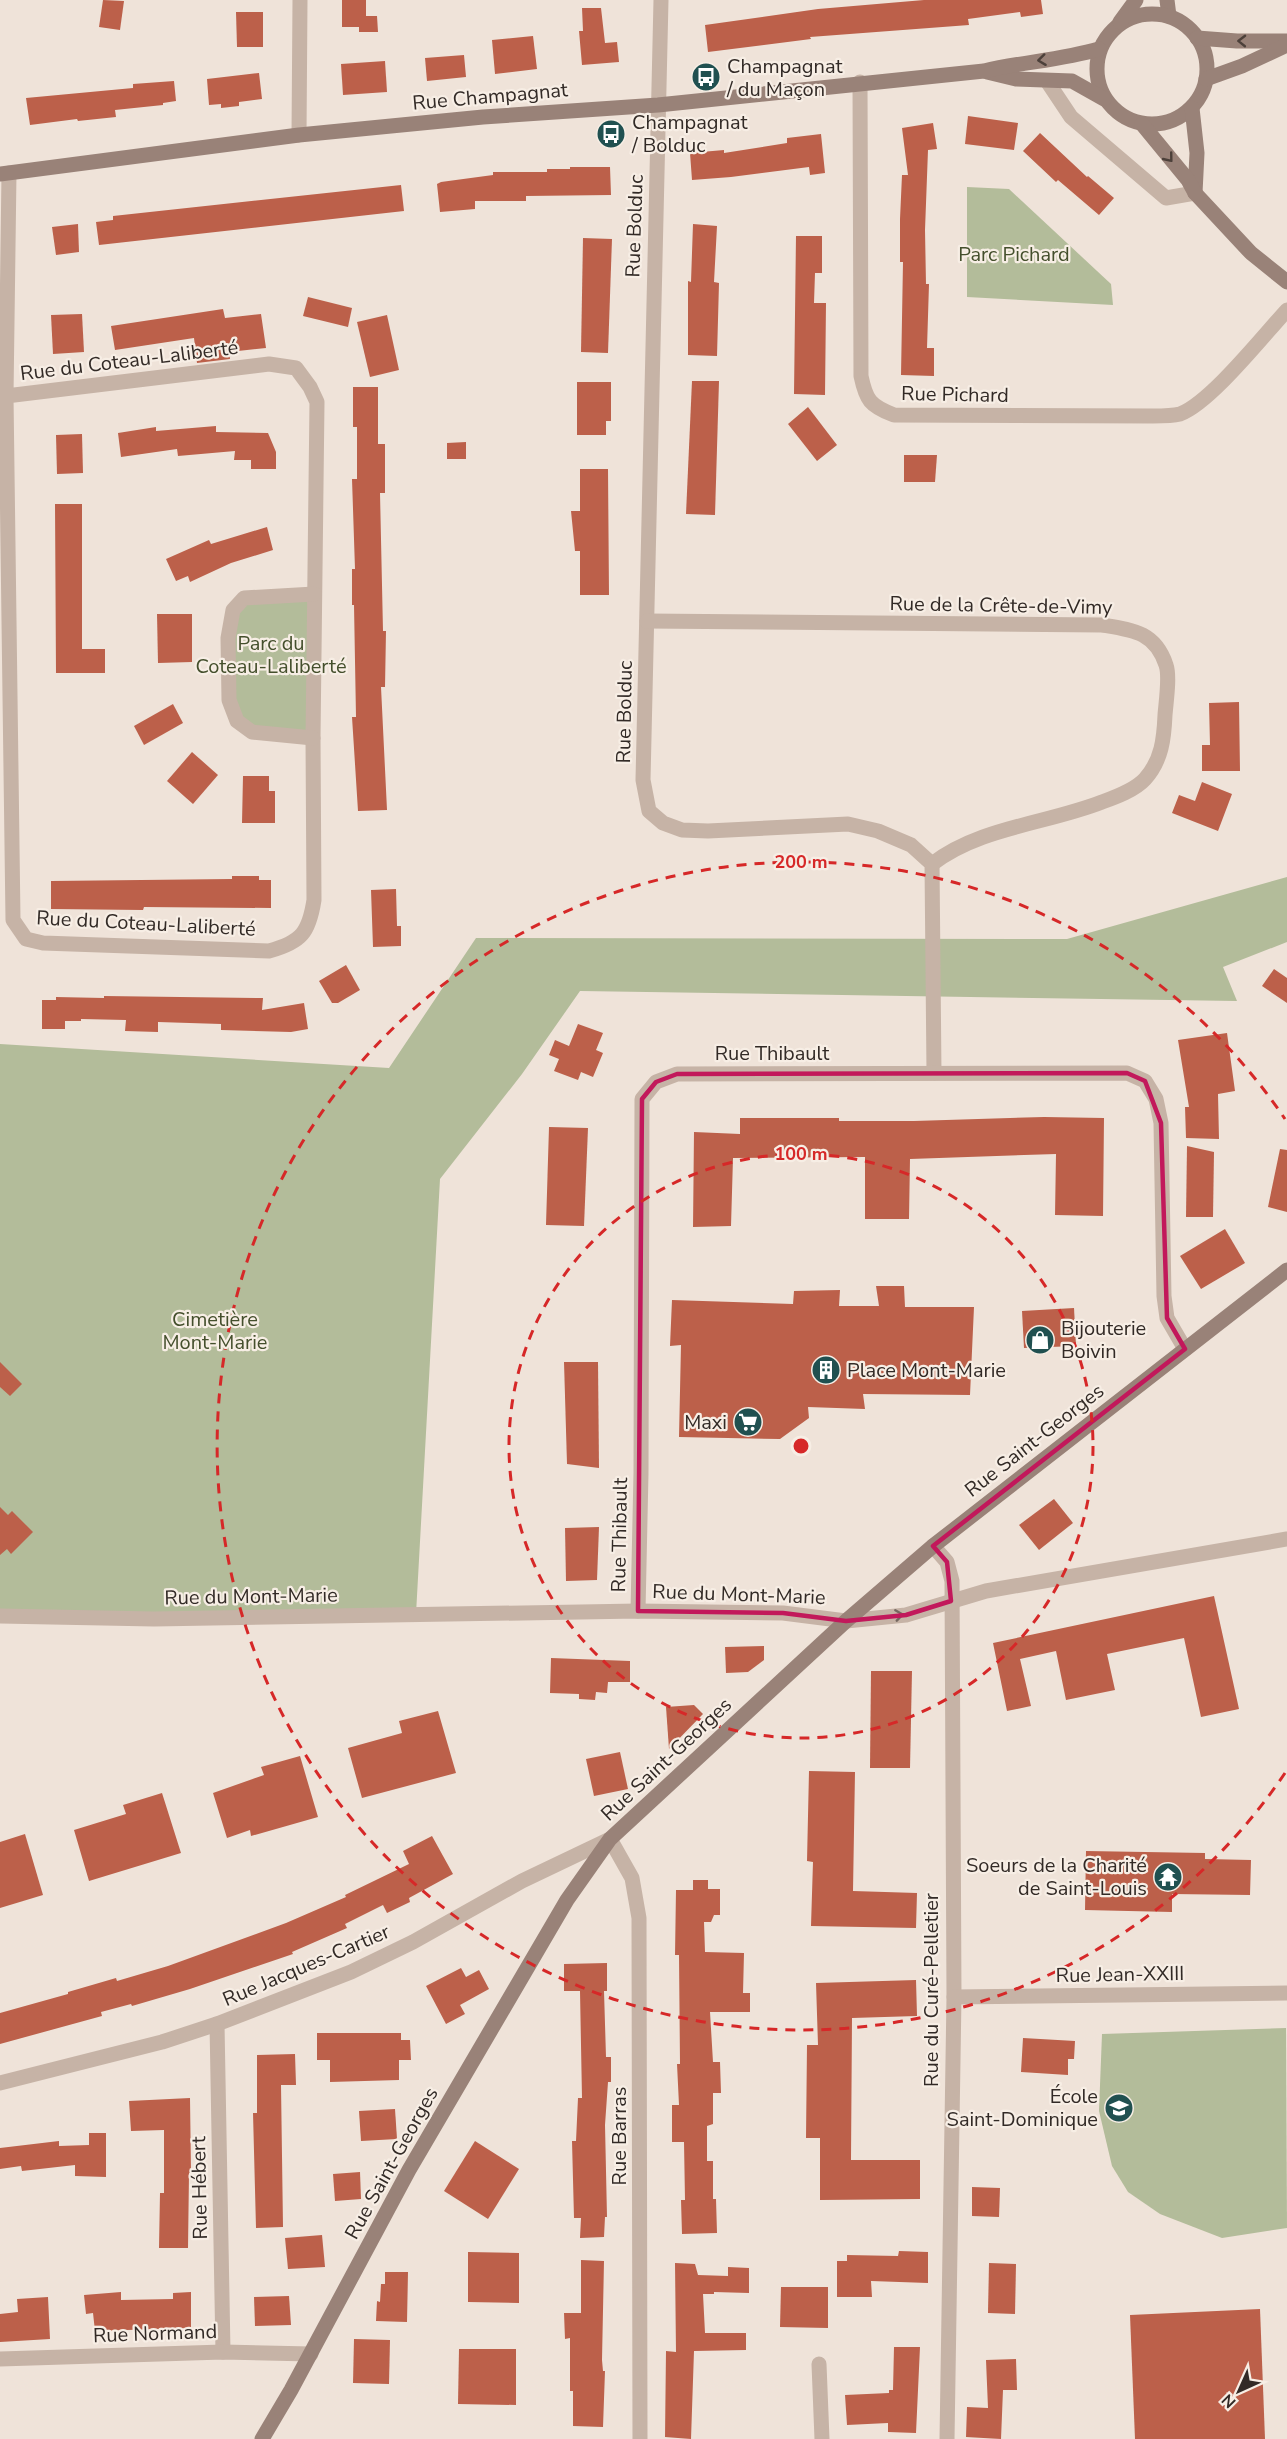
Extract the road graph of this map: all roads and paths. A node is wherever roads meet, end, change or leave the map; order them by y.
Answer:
1 (300, 0) edge
2 (661, 0) edge
3 (1136, 0) edge
4 (1167, 0) edge
5 (1168, 16) junction
6 (1119, 24) junction
7 (1197, 38) junction
8 (1287, 43) edge
9 (1099, 50) junction
10 (984, 71) junction
11 (1206, 80) junction
12 (1047, 81) junction
13 (860, 82) junction
14 (1104, 99) junction
15 (658, 105) junction
16 (1192, 108) junction
17 (1142, 124) junction
18 (299, 135) junction
19 (4, 174) edge
20 (1195, 193) junction
21 (1287, 282) edge
22 (1287, 310) edge
23 (3, 397) edge
24 (314, 594) junction
25 (648, 621) junction
26 (313, 738) junction
27 (932, 864) junction
28 (934, 1073) junction
29 (1287, 1270) edge
30 (1185, 1349) junction
31 (1287, 1539) edge
32 (933, 1546) junction
33 (951, 1601) junction
34 (638, 1611) junction
35 (0, 1616) edge
36 (846, 1621) junction
37 (610, 1839) junction
38 (1287, 1994) edge
39 (954, 1997) junction
40 (217, 2024) junction
41 (0, 2083) edge
42 (223, 2352) junction
43 (311, 2354) junction
44 (0, 2359) edge
45 (819, 2364) dead end
46 (262, 2439) edge
47 (640, 2439) edge
48 (822, 2439) edge
49 (947, 2439) edge

1 - 18 street
2 - 15 street, Rue Bolduc
3 - 6 street
4 - 5 street
5 - 6 street
5 - 7 street
6 - 9 street
8 -> 7 street
7 - 11 street
8 - 11 street
9 -> 10 street, Rue Champagnat
9 - 14 street
10 - 12 street, Rue Champagnat
10 - 13 street, Rue Champagnat
11 - 16 street
12 - 14 street, Rue Champagnat
12 - 20 street
13 - 15 street, Rue Champagnat
13 - 22 street, Rue Pichard
14 - 17 street
15 - 18 street, Rue Champagnat
15 - 25 street, Rue Bolduc
16 - 17 street
16 - 20 street
17 -> 20 street
18 - 19 street, Rue Champagnat
19 - 23 street
20 - 21 street
23 - 24 street, Rue du Coteau-Laliberté
23 - 26 street, Rue du Coteau-Laliberté
24 - 26 street, Rue du Coteau-Laliberté
24 - 26 street
25 - 27 street, Rue Bolduc
25 - 27 street, Rue de la Crête-de-Vimy
27 - 28 street
28 - 30 street, Rue Thibault
28 - 34 street, Rue Thibault
29 - 30 street, Rue Saint-Georges
30 - 32 street, Rue Saint-Georges
31 - 33 street, Rue du Mont-Marie
32 - 33 street, Rue du Curé-Pelletier
32 - 36 street, Rue Saint-Georges
36 -> 33 street, Rue du Mont-Marie
33 - 39 street, Rue du Curé-Pelletier
34 - 35 street, Rue du Mont-Marie
34 - 36 street, Rue du Mont-Marie
36 - 37 street, Rue Saint-Georges
37 - 40 street, Rue Jacques-Cartier
37 - 43 street, Rue Saint-Georges
37 - 47 street, Rue Barras
38 - 39 street, Rue Jean-XXIII
39 - 49 street, Rue du Curé-Pelletier
40 - 41 street, Rue Jacques-Cartier
40 - 42 street, Rue Hébert
42 - 43 street, Rue Normand
42 - 44 street, Rue Normand
43 - 46 street, Rue Saint-Georges
45 - 48 street

